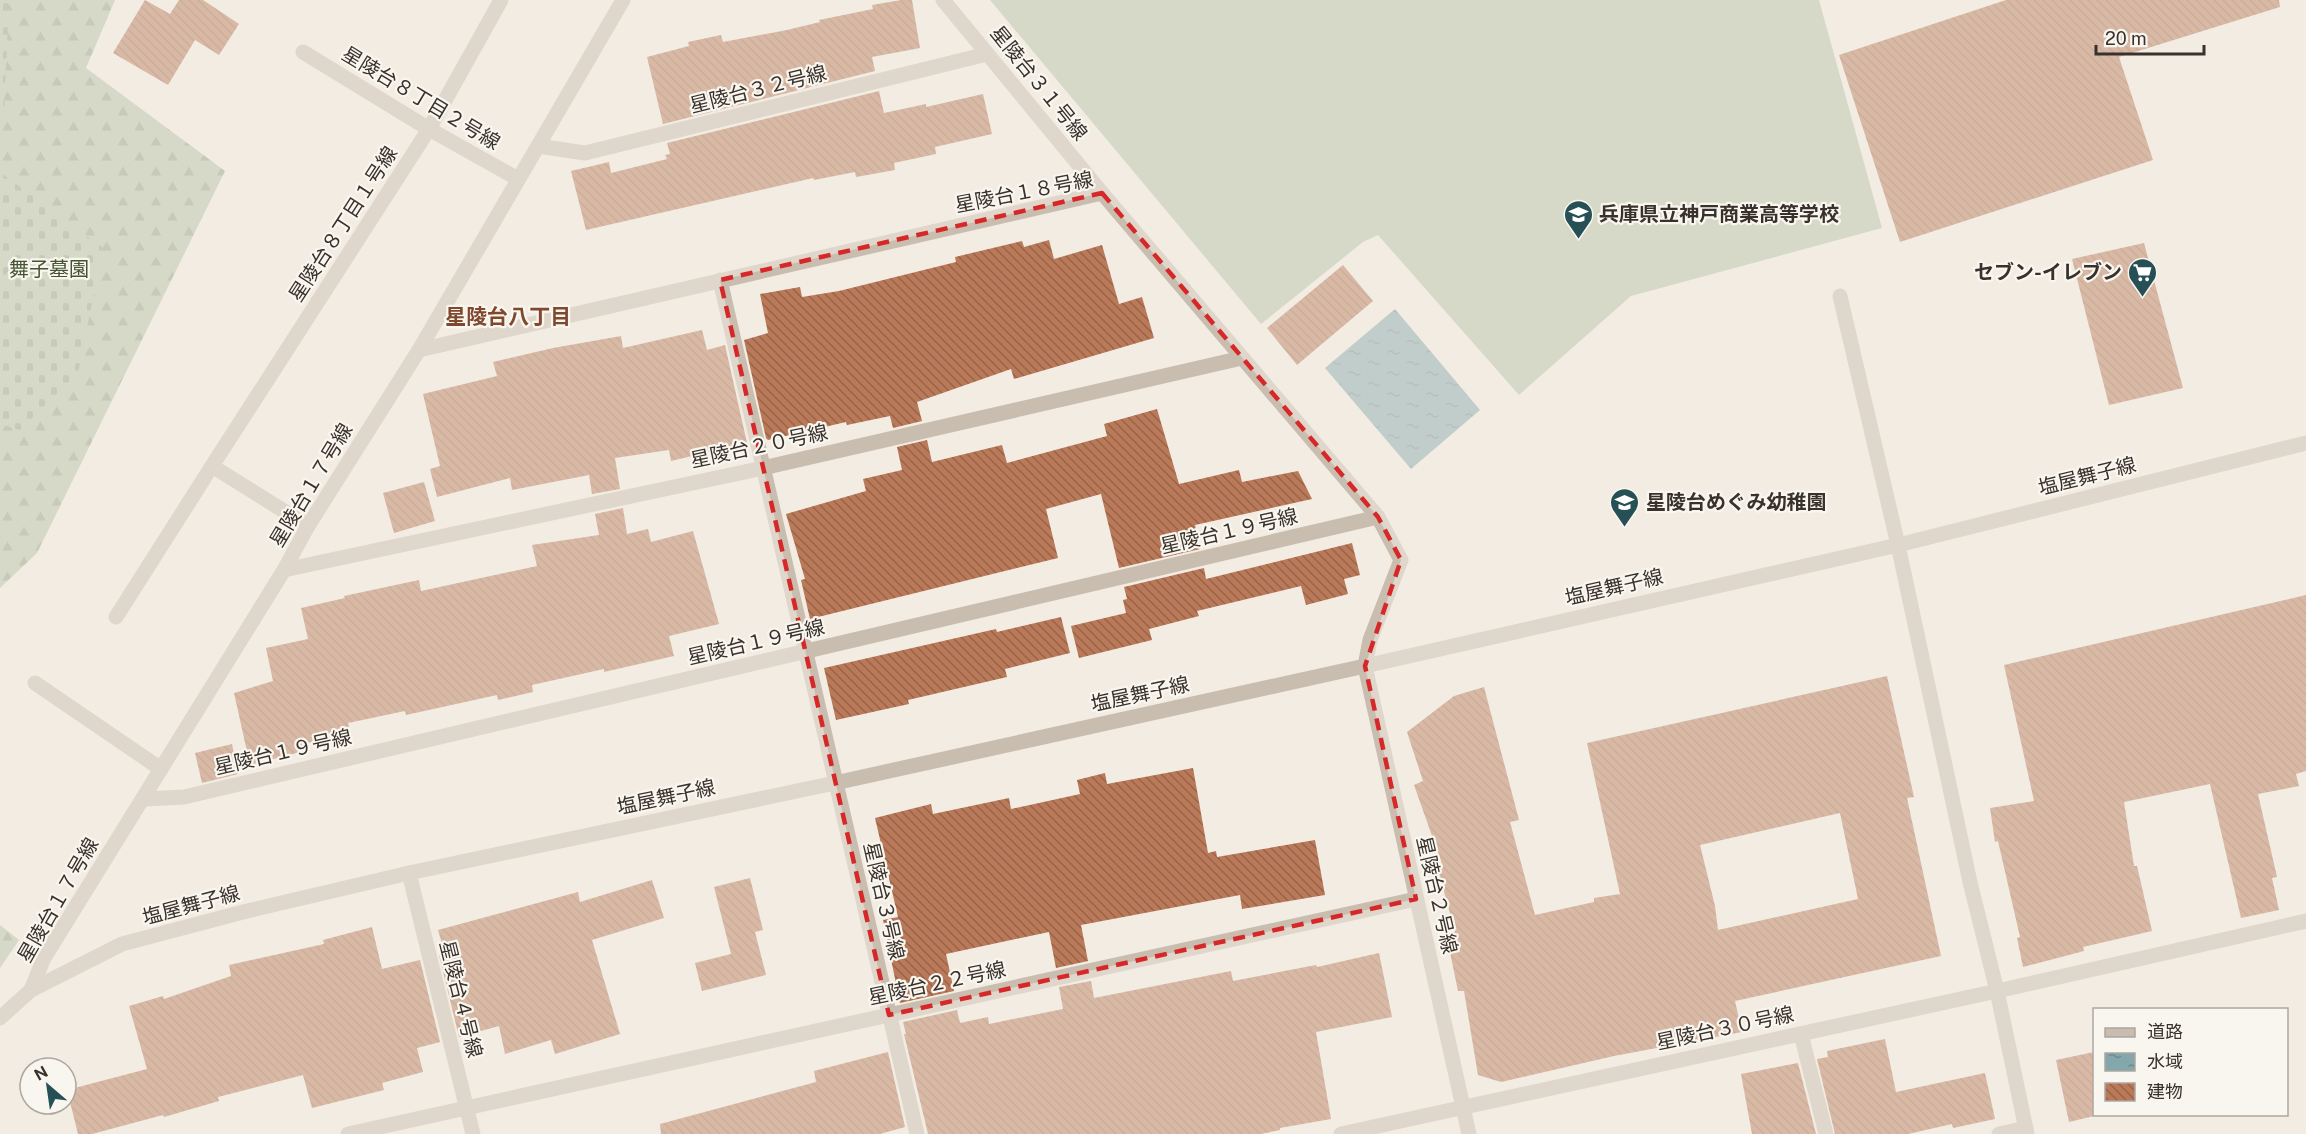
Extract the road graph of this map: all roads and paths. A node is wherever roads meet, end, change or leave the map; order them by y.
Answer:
1 (501, 0) edge
2 (623, 0) edge
3 (943, 0) edge
4 (303, 52) dead end
5 (987, 54) junction
6 (429, 129) junction
7 (538, 146) junction
8 (518, 179) junction
9 (1102, 193) junction
10 (720, 280) junction
11 (1840, 296) dead end
12 (420, 350) junction
13 (1242, 358) junction
14 (2306, 443) edge
15 (212, 466) junction
16 (763, 468) junction
17 (1378, 518) junction
18 (309, 526) junction
19 (1898, 545) junction
20 (284, 570) junction
21 (116, 617) dead end
22 (805, 652) junction
23 (1365, 666) junction
24 (35, 683) dead end
25 (161, 769) junction
26 (835, 783) junction
27 (143, 799) junction
28 (409, 873) junction
29 (1416, 899) junction
30 (2306, 921) edge
31 (31, 990) junction
32 (1997, 991) junction
33 (889, 1015) junction
34 (0, 1018) edge
35 (1801, 1034) junction
36 (1463, 1106) junction
37 (466, 1107) junction
38 (2027, 1131) edge
39 (348, 1134) edge
40 (473, 1134) edge
41 (917, 1134) edge
42 (1341, 1134) edge
43 (1469, 1134) edge
44 (1826, 1134) edge
45 (1999, 1134) edge

1 - 6 street, 星陵台８丁目１号線
2 - 7 street, 星陵台１７号線
3 - 5 street, 星陵台３１号線
4 - 6 street, 星陵台８丁目２号線
5 - 7 street, 星陵台３２号線
5 - 9 street, 星陵台３１号線
6 - 8 street, 星陵台８丁目２号線
6 - 15 street, 星陵台８丁目１号線
7 - 8 street, 星陵台１７号線
8 - 12 street, 星陵台１７号線
9 - 10 street, 星陵台１８号線
9 - 13 street, 星陵台１８号線
10 - 12 street, 星陵台１８号線
10 - 16 street, 星陵台３号線
11 - 19 street
12 - 18 street, 星陵台１７号線
13 - 16 street, 星陵台２０号線
13 - 17 street, 星陵台１８号線
14 - 19 street, 塩屋舞子線
15 - 18 street
15 - 21 street, 星陵台８丁目１号線
16 - 20 street, 星陵台２０号線
16 - 22 street, 星陵台３号線
17 - 22 street, 星陵台１９号線
17 - 23 street, 星陵台１８号線
18 - 20 street, 星陵台１７号線
19 - 23 street, 塩屋舞子線
19 - 32 street
20 - 25 street, 星陵台１７号線
22 - 26 street, 星陵台３号線
22 - 27 street, 星陵台１９号線
23 - 26 street, 塩屋舞子線
23 - 29 street, 星陵台２号線
24 - 25 street
25 - 27 street, 星陵台１７号線
26 - 28 street, 塩屋舞子線
26 - 33 street, 星陵台３号線
27 - 31 street, 星陵台１７号線
28 - 31 street, 塩屋舞子線
28 - 37 street, 星陵台４号線
29 - 33 street, 星陵台２２号線
29 - 36 street, 星陵台２号線
30 - 32 street, 星陵台３０号線
31 - 34 street, 塩屋舞子線
32 - 35 street, 星陵台３０号線
32 - 38 street
33 - 37 street, 星陵台２２号線
33 - 41 street, 星陵台３号線
35 - 36 street, 星陵台３０号線
35 - 44 street
36 - 42 street, 星陵台３０号線
36 - 43 street, 星陵台２号線
37 - 39 street, 星陵台２２号線
37 - 40 street, 星陵台４号線
38 - 45 street

